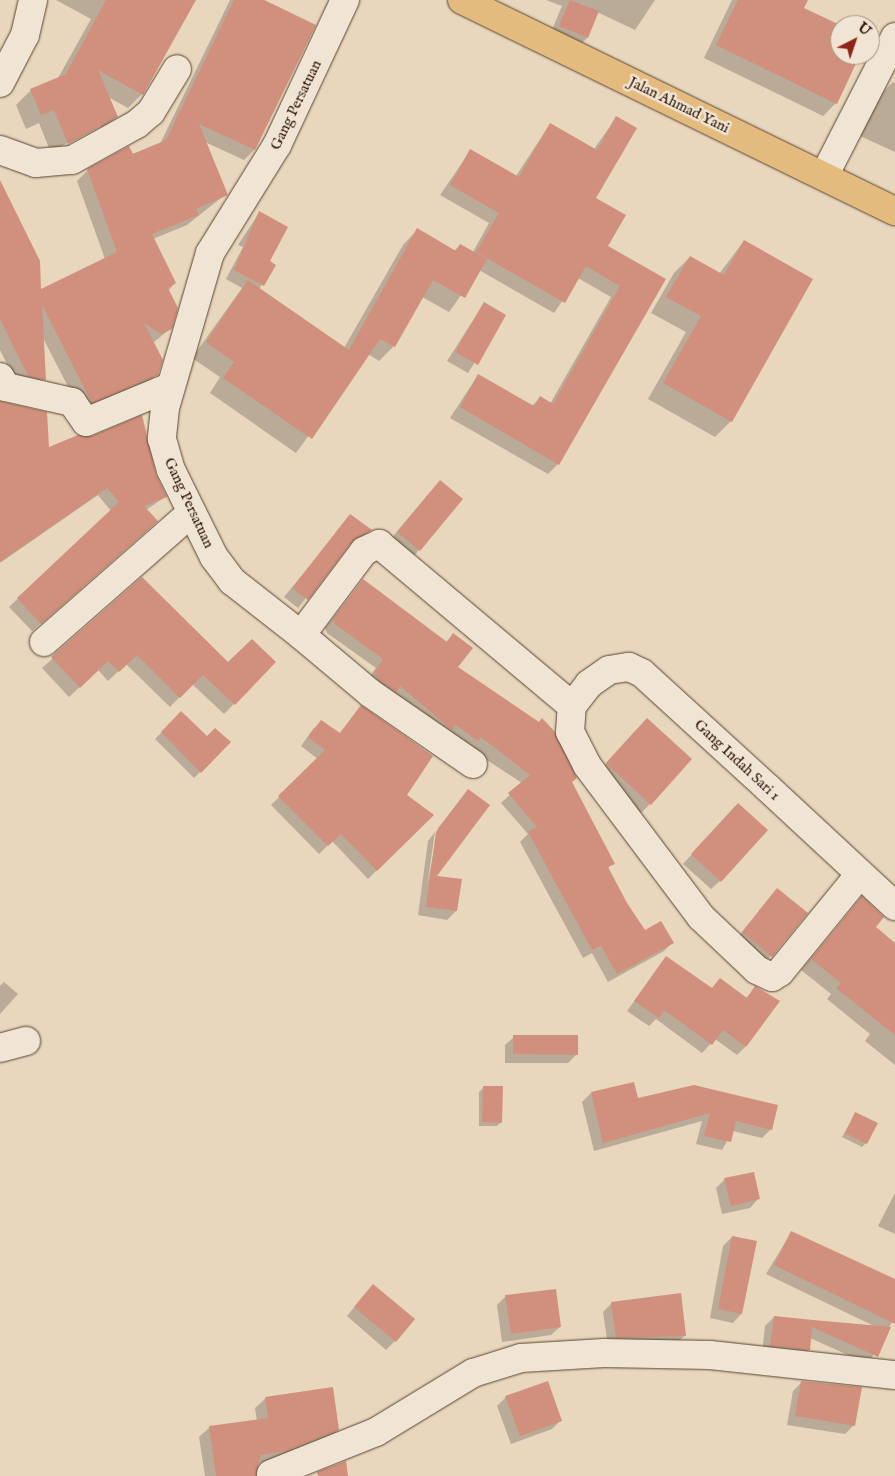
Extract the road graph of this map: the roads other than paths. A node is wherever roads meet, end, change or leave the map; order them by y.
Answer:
1 (33, 0) edge
2 (345, 0) edge
3 (462, 0) edge
4 (895, 37) edge
5 (177, 69) dead end
6 (0, 83) edge
7 (0, 150) edge
8 (824, 176) junction
9 (895, 211) edge
10 (0, 377) edge
11 (170, 387) junction
12 (191, 513) junction
13 (300, 635) junction
14 (44, 642) dead end
15 (572, 706) junction
16 (474, 764) dead end
17 (860, 874) junction
18 (895, 906) edge
19 (895, 1375) edge
20 (271, 1474) dead end

1 - 6 street
2 - 11 street, Gang Persatuan
3 - 8 main road, Jalan Ahmad Yani
4 - 8 street
5 - 7 street
8 - 9 main road, Jalan Ahmad Yani
10 - 11 street
11 - 12 street, Gang Persatuan
12 - 13 street, Gang Persatuan
12 - 14 street
13 - 15 street
13 - 16 street, Gang Persatuan
15 - 17 street, Gang Indah Sari 1
15 - 17 street
17 - 18 street, Gang Indah Sari 1
19 - 20 street

